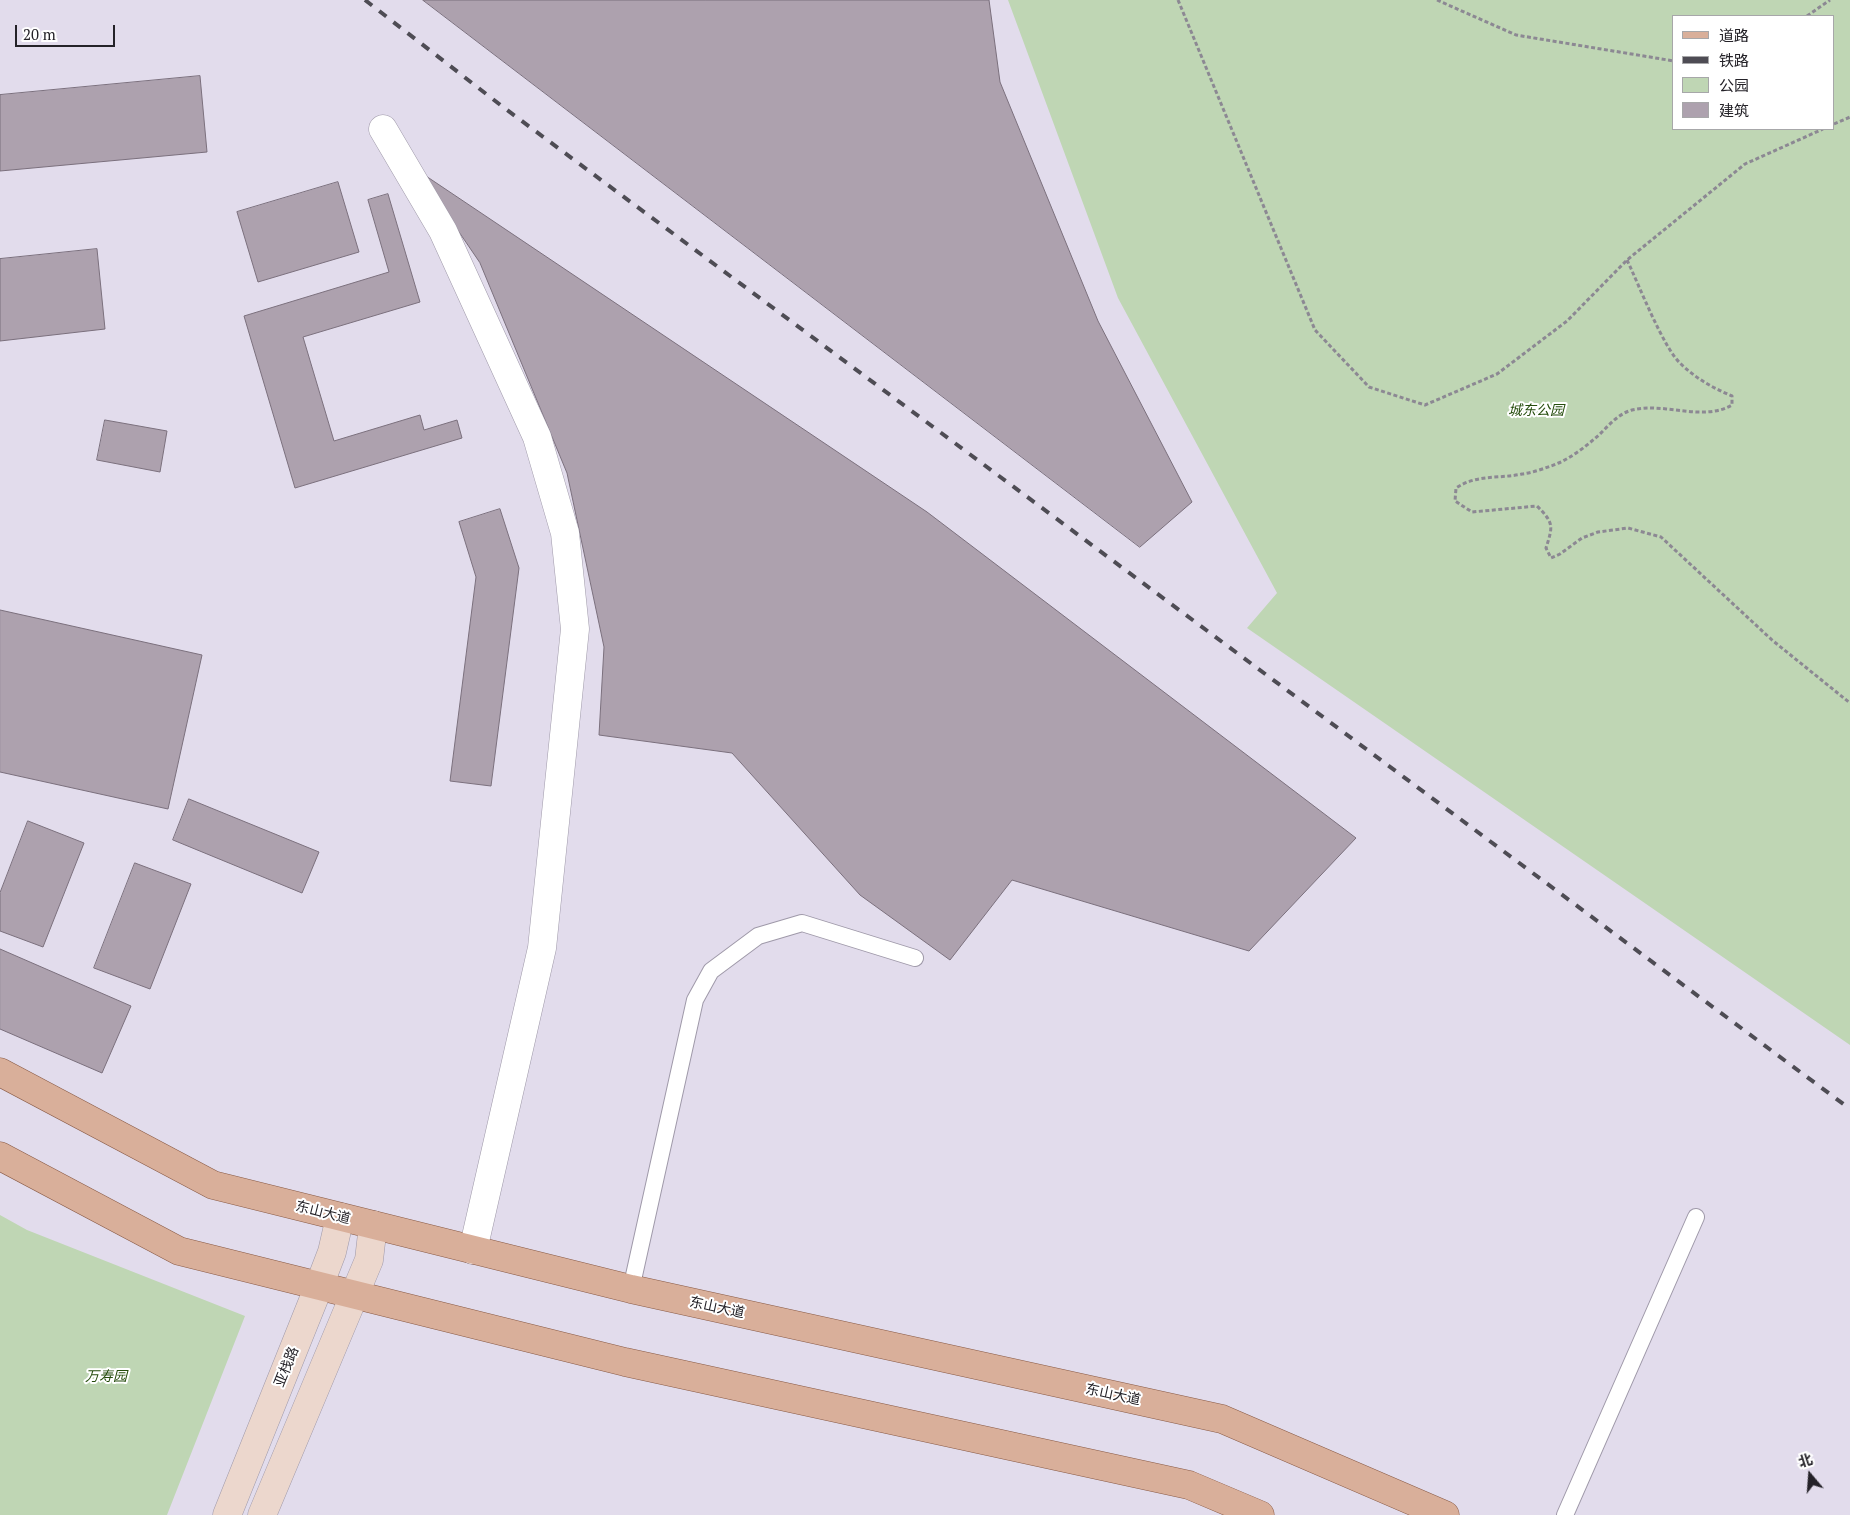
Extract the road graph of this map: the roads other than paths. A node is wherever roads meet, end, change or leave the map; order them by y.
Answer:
1 (383, 130) dead end
2 (914, 958) dead end
3 (0, 1072) edge
4 (0, 1156) edge
5 (340, 1217) junction
6 (1696, 1217) dead end
7 (373, 1225) junction
8 (474, 1250) junction
9 (319, 1286) junction
10 (631, 1290) junction
11 (355, 1294) junction
12 (227, 1515) edge
13 (262, 1515) edge
14 (1260, 1515) edge
15 (1445, 1515) edge
16 (1565, 1515) edge

1 - 8 street
2 - 10 lane
3 - 5 main road, 东山大道
4 - 9 main road
5 - 7 main road, 东山大道
5 - 9 main road, 亚栈路
6 - 16 lane
7 - 8 main road, 东山大道
7 - 11 main road
8 - 10 main road, 东山大道
9 - 11 main road
9 - 12 main road, 亚栈路
10 - 15 main road, 东山大道
11 - 13 main road
11 - 14 main road

